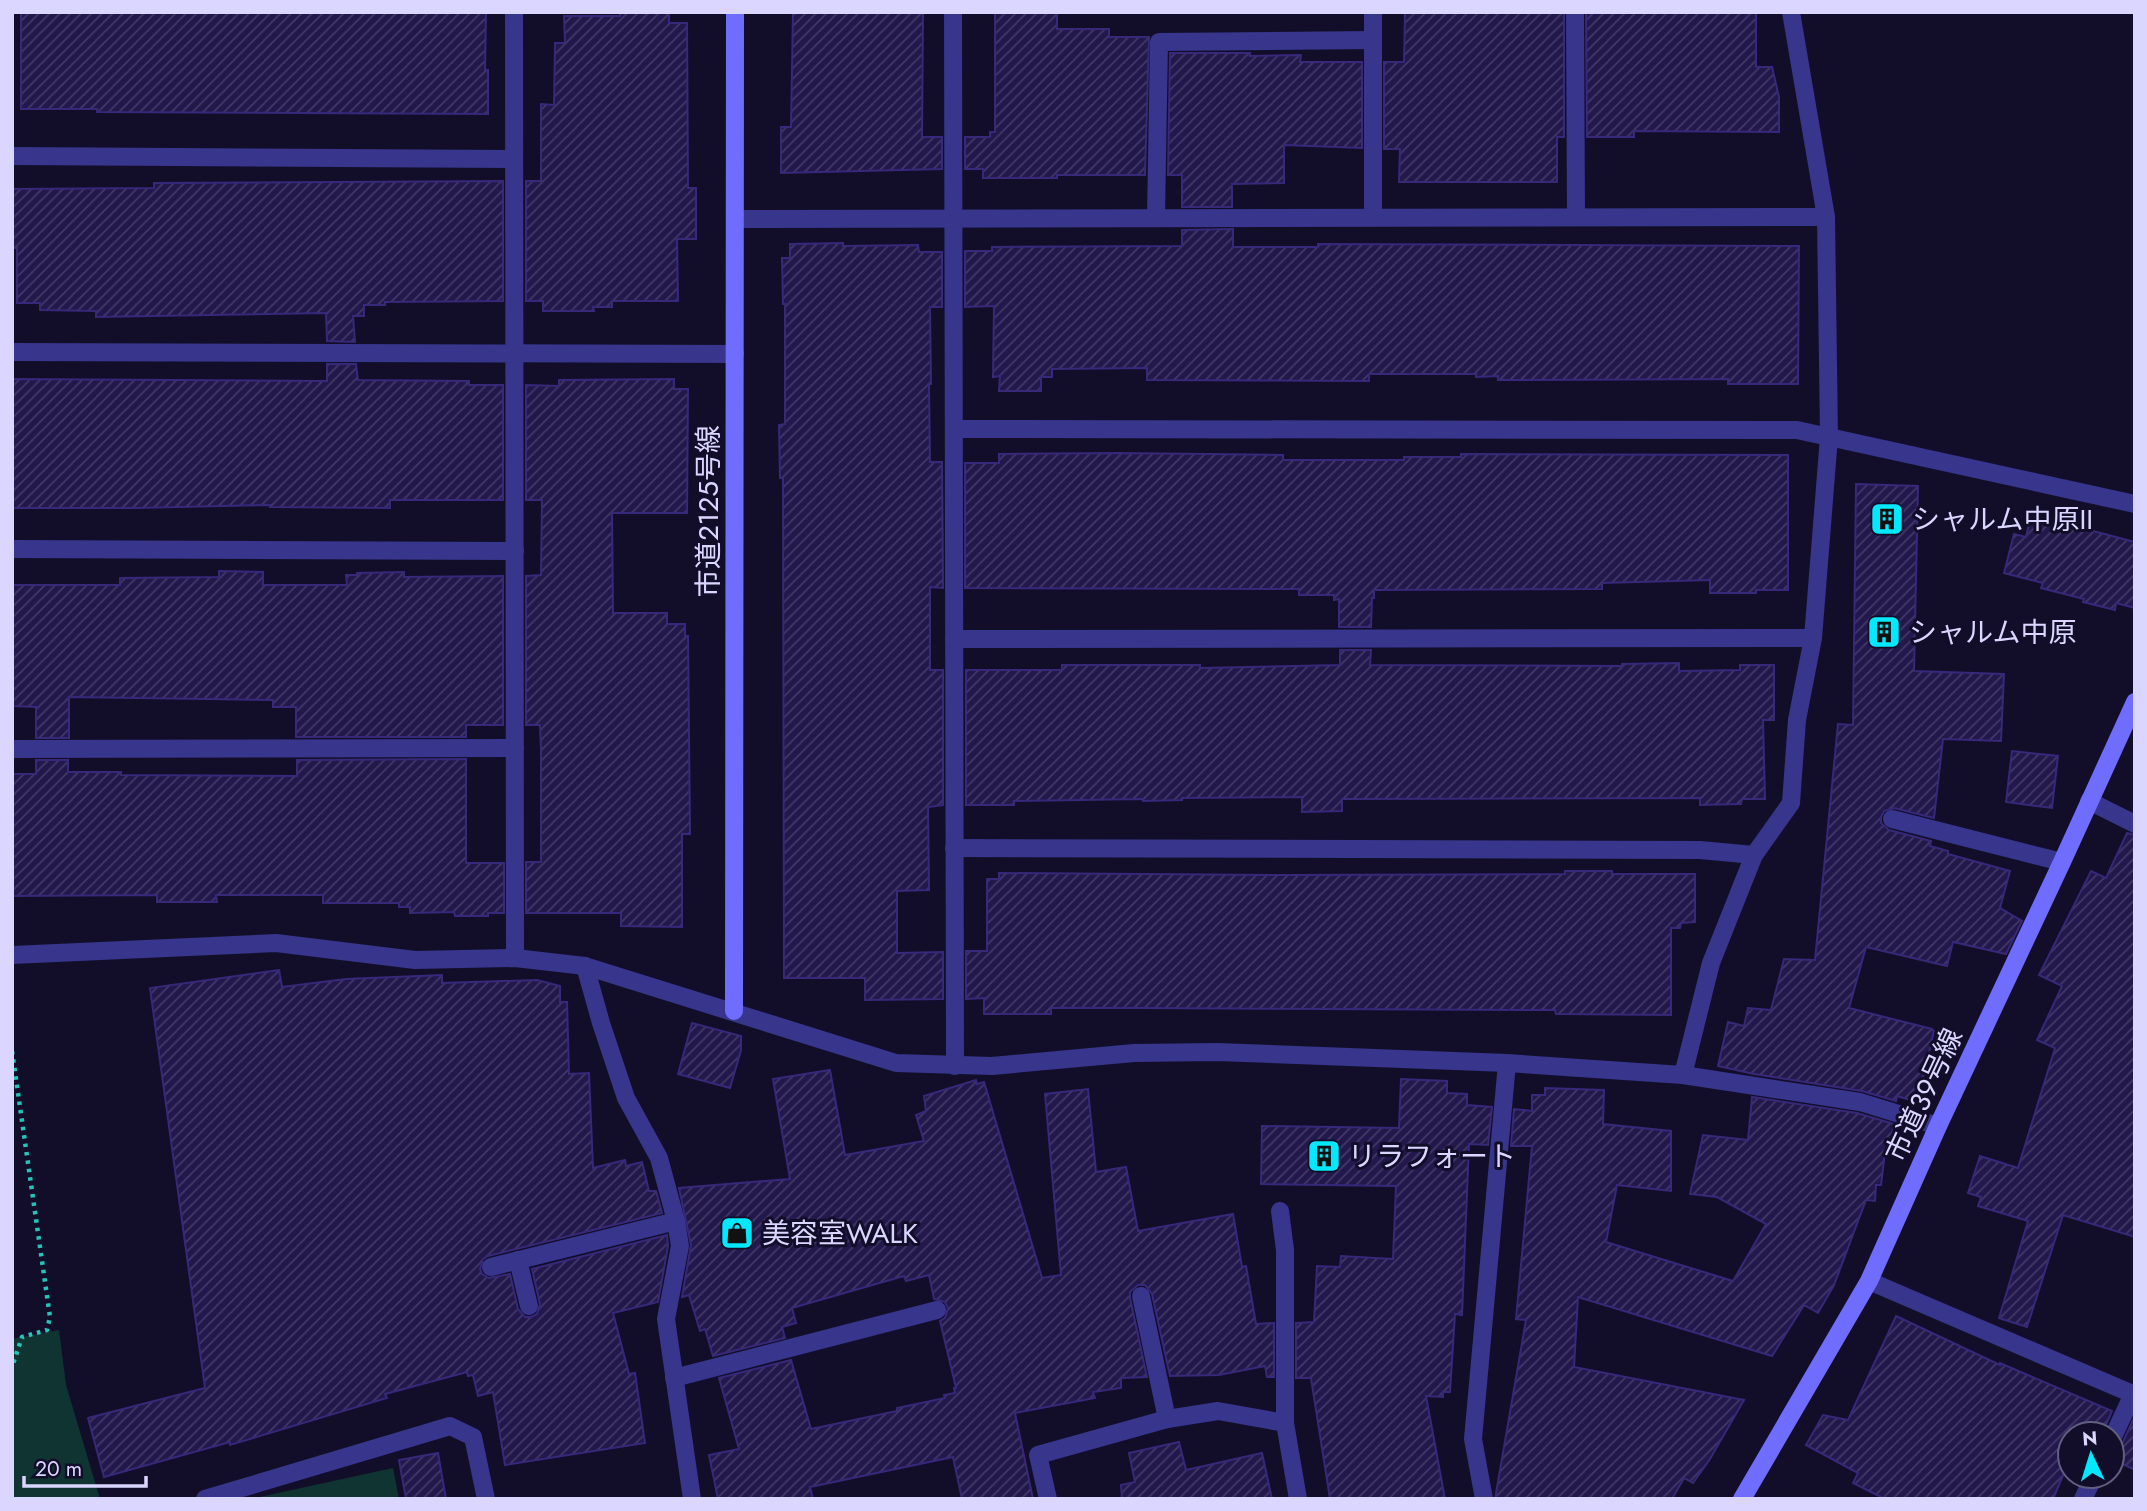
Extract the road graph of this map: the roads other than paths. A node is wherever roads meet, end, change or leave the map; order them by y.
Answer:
1 (514, 12) edge
2 (735, 12) edge
3 (953, 12) edge
4 (1373, 12) edge
5 (1574, 12) edge
6 (1791, 12) edge
7 (1373, 40) junction
8 (12, 156) edge
9 (514, 159) junction
10 (1156, 217) junction
11 (1373, 217) junction
12 (1576, 217) junction
13 (1826, 217) junction
14 (953, 218) junction
15 (735, 219) junction
16 (12, 352) edge
17 (514, 353) junction
18 (735, 354) junction
19 (954, 429) junction
20 (1829, 437) junction
21 (2135, 504) edge
22 (12, 549) edge
23 (515, 551) junction
24 (1813, 638) junction
25 (954, 639) junction
26 (2135, 702) edge
27 (12, 748) edge
28 (515, 748) junction
29 (2089, 802) junction
30 (1892, 819) dead end
31 (2135, 824) edge
32 (954, 848) junction
33 (1754, 855) junction
34 (2062, 862) junction
35 (12, 955) edge
36 (515, 958) junction
37 (585, 966) junction
38 (734, 1011) junction
39 (1507, 1063) junction
40 (955, 1066) junction
41 (1683, 1075) junction
42 (1938, 1126) junction
43 (1280, 1211) dead end
44 (676, 1221) junction
45 (519, 1260) junction
46 (491, 1267) dead end
47 (1869, 1280) junction
48 (1141, 1296) dead end
49 (529, 1306) dead end
50 (937, 1310) dead end
51 (674, 1378) junction
52 (2134, 1395) edge
53 (1167, 1419) junction
54 (2122, 1420) edge
55 (1285, 1423) junction
56 (205, 1499) edge
57 (486, 1499) edge
58 (692, 1499) edge
59 (1048, 1499) edge
60 (1298, 1499) edge
61 (1483, 1499) edge
62 (1742, 1499) edge

1 - 9 street
2 - 15 street, 市道2125号線
3 - 14 street
4 - 7 street
5 - 12 street
6 - 13 street
7 - 10 street
7 - 11 street
8 - 9 street
9 - 17 street
10 - 11 street
10 - 14 street
11 - 12 street
12 - 13 street
13 - 20 street
14 - 15 street
14 - 19 street
15 - 18 street, 市道2125号線
16 - 17 street
17 - 18 street
17 - 23 street
18 - 38 street, 市道2125号線
19 - 20 street
19 - 25 street
20 - 21 street
20 - 24 street
22 - 23 street
23 - 28 street
24 - 25 street
24 - 33 street
25 - 32 street
26 - 29 street, 市道39号線
27 - 28 street
28 - 36 street
29 - 31 street
29 - 34 street, 市道39号線
30 - 34 street
32 - 33 street
32 - 40 street
33 - 41 street
34 - 42 street, 市道39号線
35 - 36 street
36 - 37 street
37 - 38 street
37 - 44 street
38 - 40 street
39 - 40 street
39 - 41 street
39 - 61 street
41 - 42 street
42 - 47 street, 市道39号線
43 - 55 street
44 - 45 street
44 - 51 street
45 - 46 street
45 - 49 street
47 - 52 street
47 - 62 street, 市道39号線
48 - 53 street
50 - 51 street
51 - 58 street
52 - 54 street
53 - 55 street
53 - 59 street
55 - 60 street
56 - 57 street

